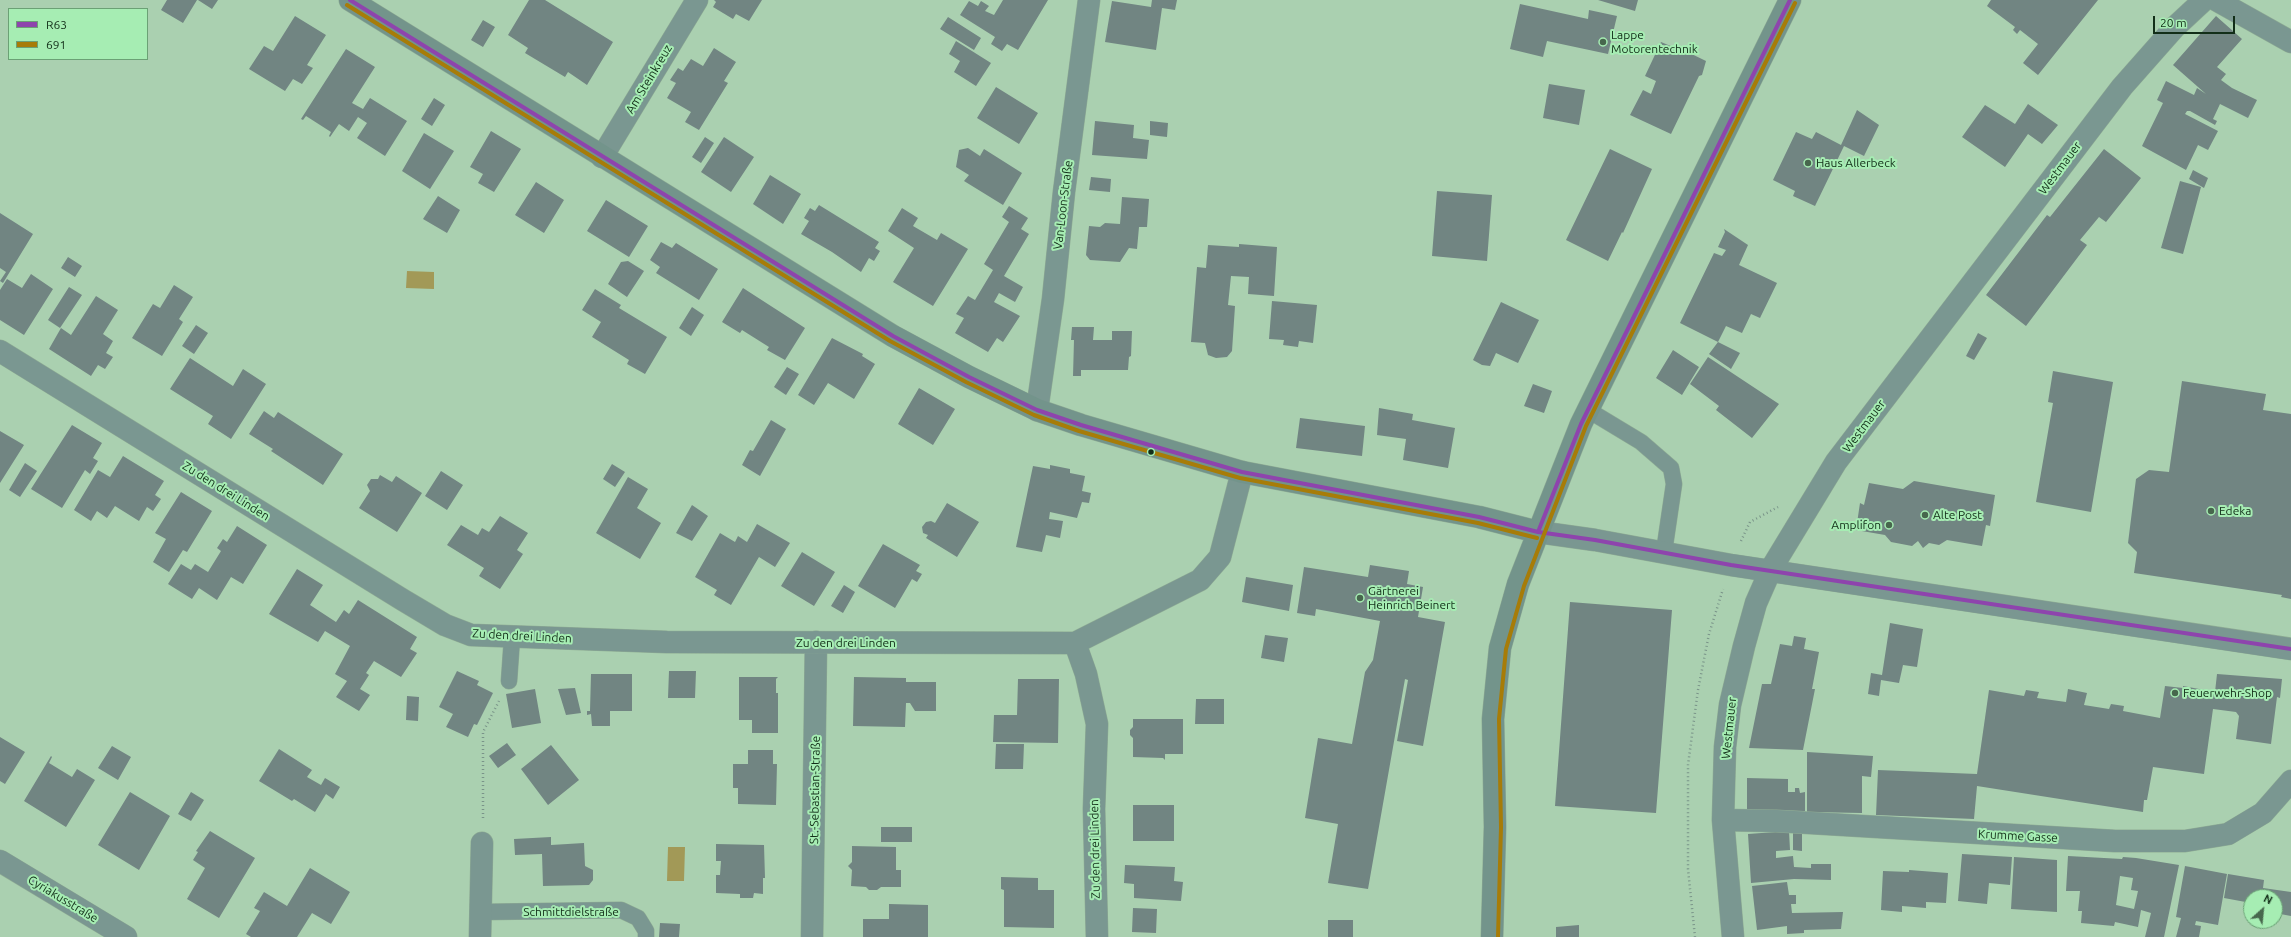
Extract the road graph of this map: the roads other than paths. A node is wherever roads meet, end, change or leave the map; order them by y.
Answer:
1 (350, 0) edge
2 (697, 0) edge
3 (1089, 0) edge
4 (1790, 0) edge
5 (2204, 0) edge
6 (2216, 0) edge
7 (2291, 42) edge
8 (602, 157) junction
9 (0, 351) edge
10 (1037, 410) junction
11 (1588, 410) junction
12 (1242, 472) junction
13 (1538, 532) junction
14 (1664, 552) junction
15 (1771, 569) junction
16 (512, 638) junction
17 (816, 642) junction
18 (1075, 644) junction
19 (2291, 649) edge
20 (509, 681) road end
21 (2291, 781) edge
22 (1724, 820) junction
23 (482, 843) road end
24 (0, 860) edge
25 (481, 912) junction
26 (126, 937) edge
27 (480, 937) edge
28 (646, 937) edge
29 (812, 937) edge
30 (1097, 937) edge
31 (1492, 937) edge
32 (1733, 937) edge

1 - 8 main road
2 - 8 street, Am Steinkreuz
3 - 10 street, Van-Loon-Straße
4 - 11 main road
5 - 15 street, Westmauer
6 - 7 street
8 - 10 main road
9 - 16 street, Zu den drei Linden
10 - 12 main road
11 - 13 main road
11 - 14 lane
12 - 13 main road
12 - 18 street, Zu den drei Linden
13 - 14 street
13 - 31 main road
14 - 15 street
15 - 19 street
15 - 22 street, Westmauer
16 - 17 street, Zu den drei Linden
16 - 20 lane
17 - 18 street, Zu den drei Linden
17 - 29 street, St.-Sebastian-Straße
18 - 30 street, Zu den drei Linden
21 - 22 street, Krumme Gasse
22 - 32 street, Westmauer
23 - 25 street
24 - 26 street, Cyriakusstraße
25 - 27 street
25 - 28 lane, Schmittdielstraße

